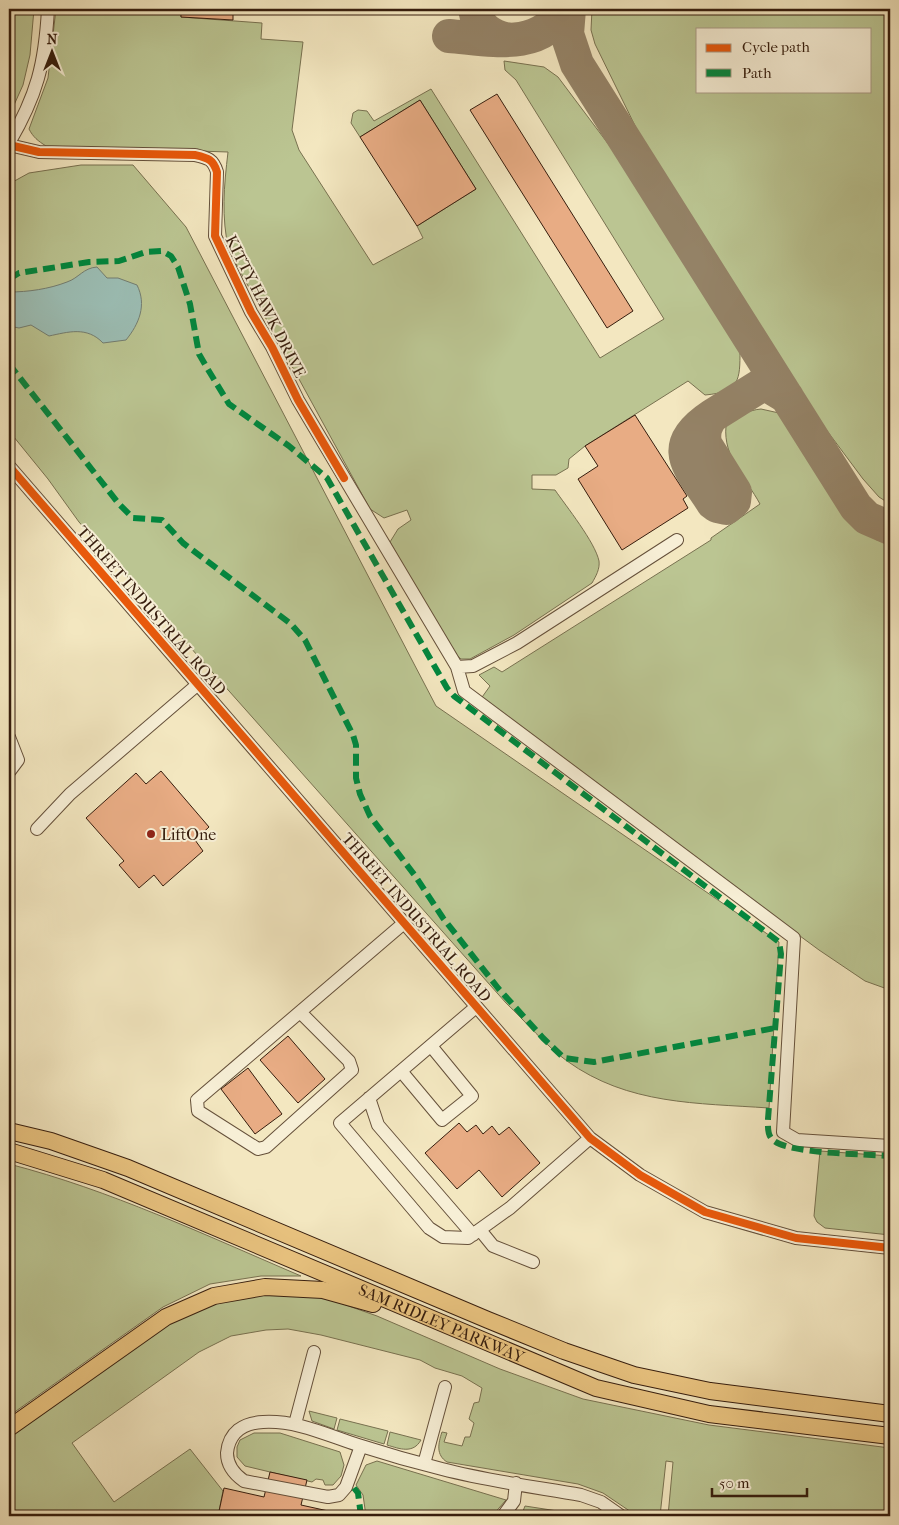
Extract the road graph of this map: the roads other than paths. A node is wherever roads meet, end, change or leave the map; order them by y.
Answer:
1 (48, 9) edge
2 (10, 138) edge
3 (9, 466) edge
4 (677, 540) dead end
5 (457, 667) junction
6 (198, 685) junction
7 (9, 737) edge
8 (9, 772) edge
9 (37, 829) dead end
10 (404, 923) junction
11 (476, 1007) junction
12 (300, 1012) junction
13 (431, 1046) junction
14 (401, 1071) junction
15 (369, 1098) junction
16 (9, 1132) edge
17 (590, 1138) junction
18 (890, 1146) edge
19 (9, 1151) edge
20 (476, 1232) junction
21 (890, 1248) edge
22 (533, 1262) dead end
23 (433, 1321) junction
24 (314, 1352) dead end
25 (445, 1387) dead end
26 (890, 1414) edge
27 (295, 1424) junction
28 (9, 1428) edge
29 (890, 1436) edge
30 (361, 1446) junction
31 (424, 1464) junction
32 (516, 1483) junction
33 (503, 1516) edge
34 (621, 1516) edge

1 - 2 street
2 - 5 street, KITTY HAWK DRIVE
3 - 6 street, THREET INDUSTRIAL ROAD
4 - 5 street
5 - 18 street
6 - 9 street
6 - 10 street, THREET INDUSTRIAL ROAD
7 - 8 street
10 - 11 street, THREET INDUSTRIAL ROAD
10 - 12 street
11 - 13 street
11 - 17 street, THREET INDUSTRIAL ROAD
12 - 12 street
13 - 14 street
13 - 14 street
14 - 15 street
15 - 20 street
15 - 20 street
16 - 26 main road, SAM RIDLEY PARKWAY
17 - 20 street
17 - 21 street, THREET INDUSTRIAL ROAD
19 - 23 main road, SAM RIDLEY PARKWAY
20 - 22 street
23 - 28 main road
23 - 29 main road, SAM RIDLEY PARKWAY
24 - 27 street
25 - 31 street
27 - 30 street
27 - 30 street
30 - 31 street
31 - 32 street
32 - 33 street
32 - 34 street

